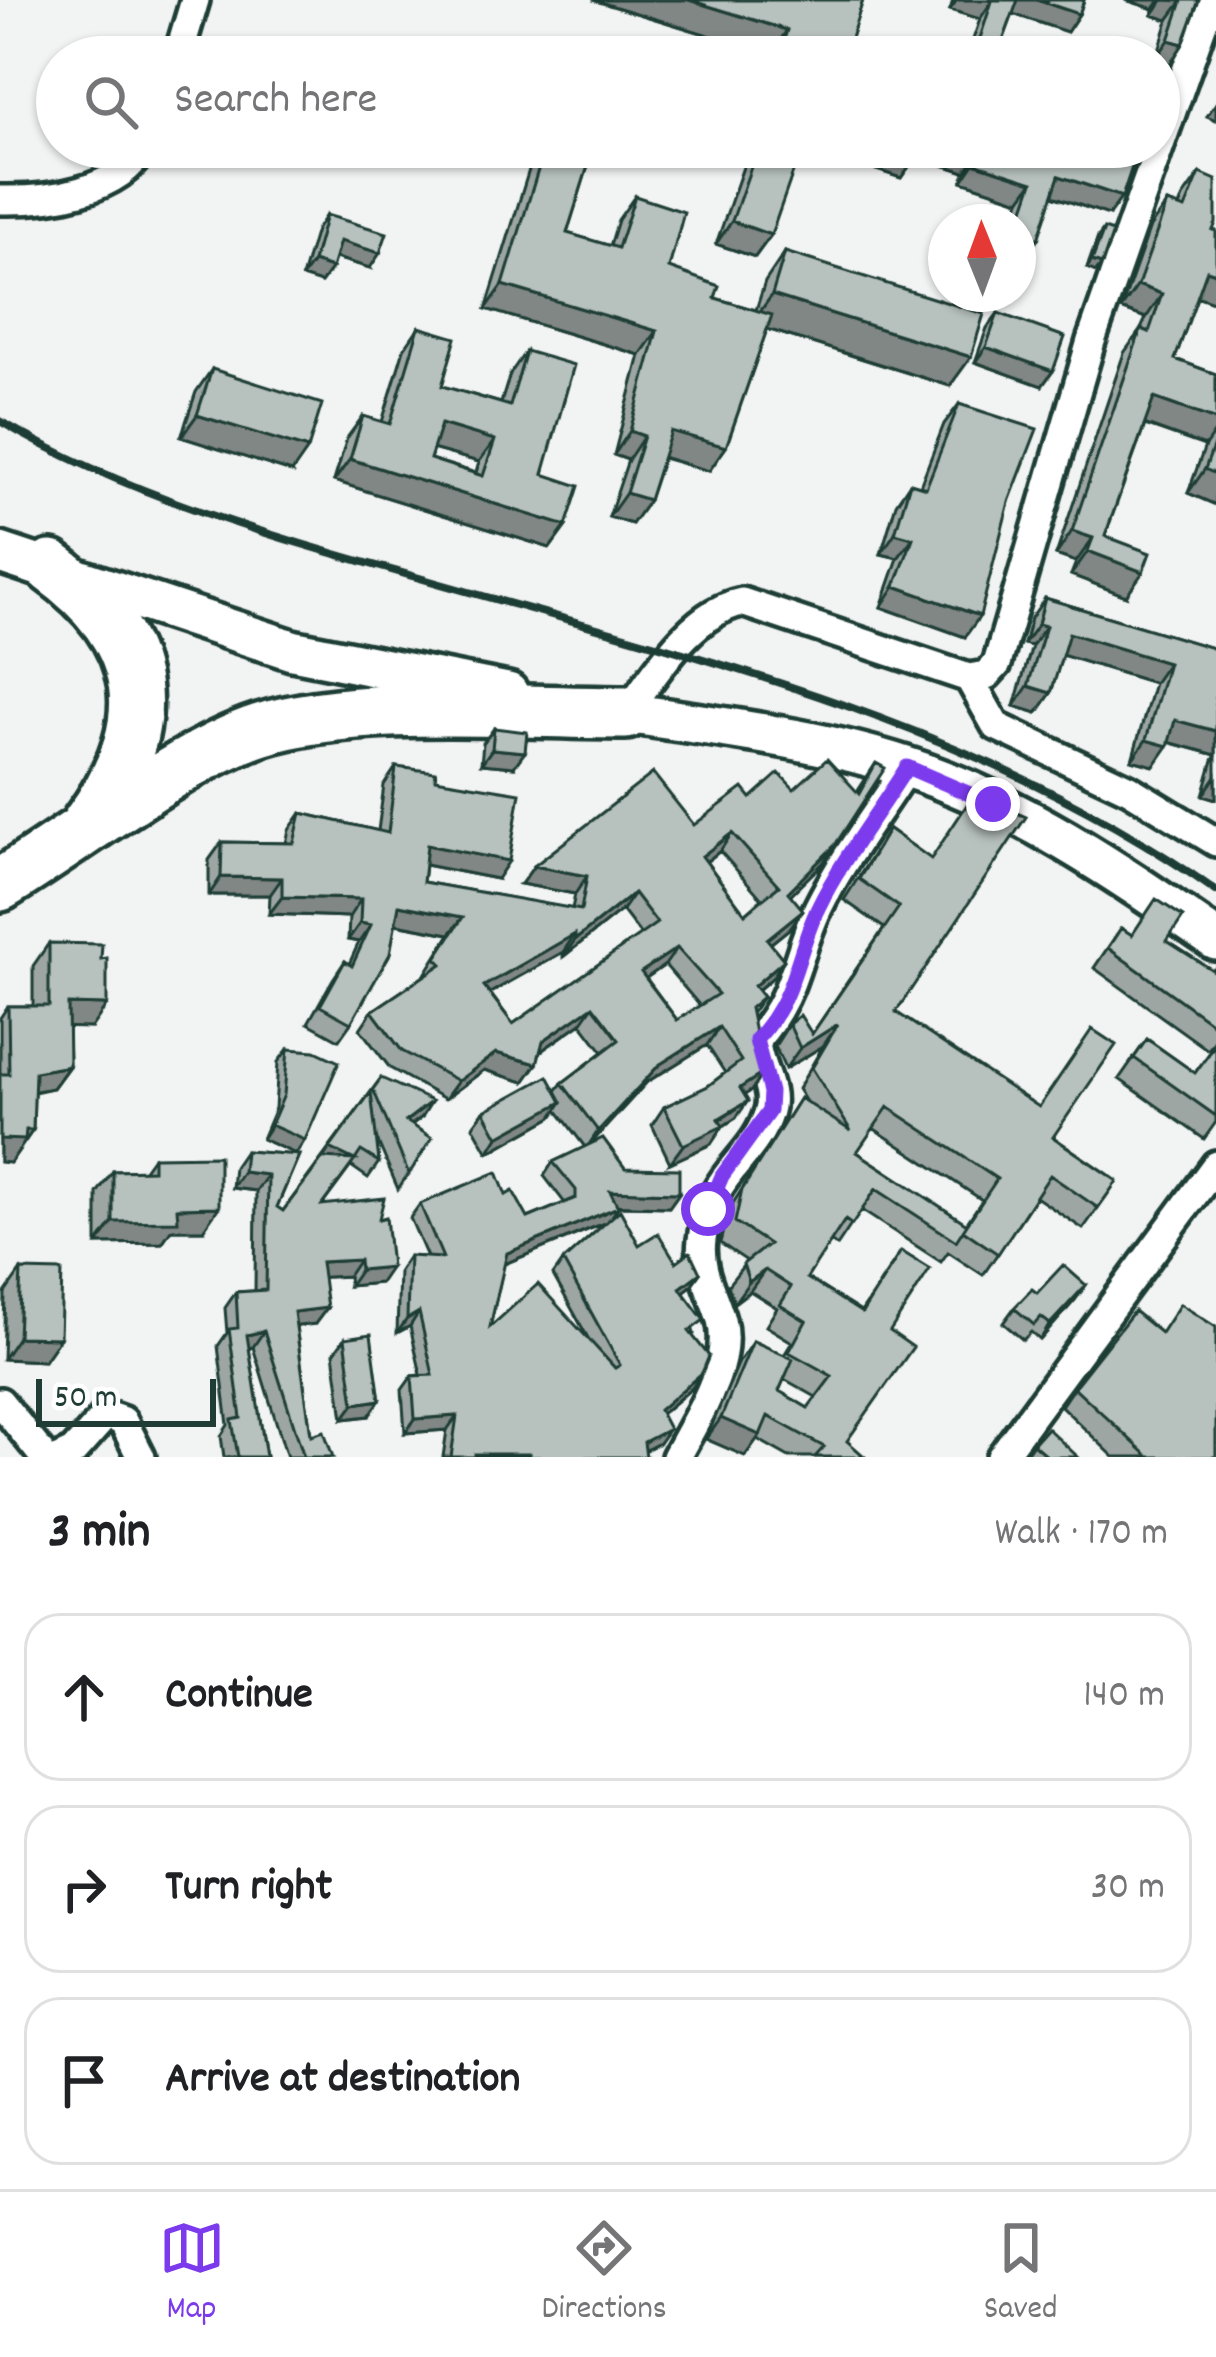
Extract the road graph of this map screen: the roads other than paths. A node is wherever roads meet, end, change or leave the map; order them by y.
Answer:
1 (195, 0) edge
2 (1211, 0) edge
3 (184, 36) edge
4 (1180, 87) edge
5 (125, 168) edge
6 (1151, 168) edge
7 (0, 200) edge
8 (0, 553) edge
9 (51, 567) junction
10 (969, 678) junction
11 (626, 713) junction
12 (907, 767) junction
13 (1216, 842) edge
14 (52, 854) junction
15 (0, 871) edge
16 (0, 886) edge
17 (1216, 940) edge
18 (1216, 1165) edge
19 (0, 1402) edge
20 (44, 1457) edge
21 (62, 1457) edge
22 (141, 1457) edge
23 (676, 1457) edge
24 (1001, 1457) edge

1 - 3 street
2 - 4 street
5 - 7 street
6 - 10 street
8 - 9 main road
9 - 11 main road
9 - 14 highway
10 - 11 street
10 - 13 street
11 - 12 main road
11 - 14 highway
12 - 17 main road
12 - 23 street
14 - 15 highway
14 - 16 highway
18 - 24 street
19 - 20 street
21 - 22 street

